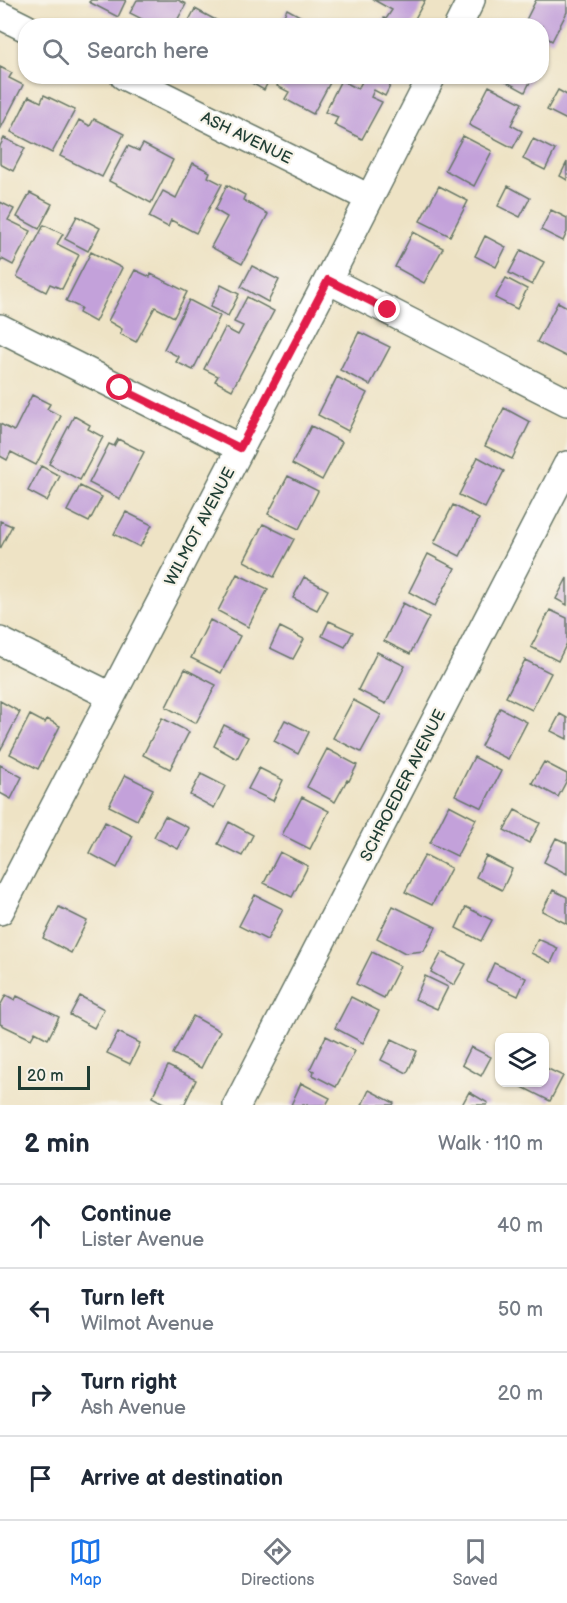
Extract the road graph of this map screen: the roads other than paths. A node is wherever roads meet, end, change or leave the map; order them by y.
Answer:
1 (471, 0) edge
2 (0, 15) edge
3 (462, 18) edge
4 (18, 24) edge
5 (140, 84) edge
6 (428, 84) edge
7 (369, 198) junction
8 (328, 280) junction
9 (0, 327) edge
10 (567, 402) edge
11 (240, 448) junction
12 (567, 465) edge
13 (0, 641) edge
14 (111, 696) junction
15 (0, 911) edge
16 (237, 1105) edge

1 - 3 street
2 - 4 street
5 - 7 street, ASH AVENUE
6 - 7 street, WILMOT AVENUE
7 - 8 street, WILMOT AVENUE
8 - 10 street
8 - 11 street, WILMOT AVENUE
9 - 11 street
11 - 14 street, WILMOT AVENUE
12 - 16 street, SCHROEDER AVENUE
13 - 14 street
14 - 15 street, WILMOT AVENUE

